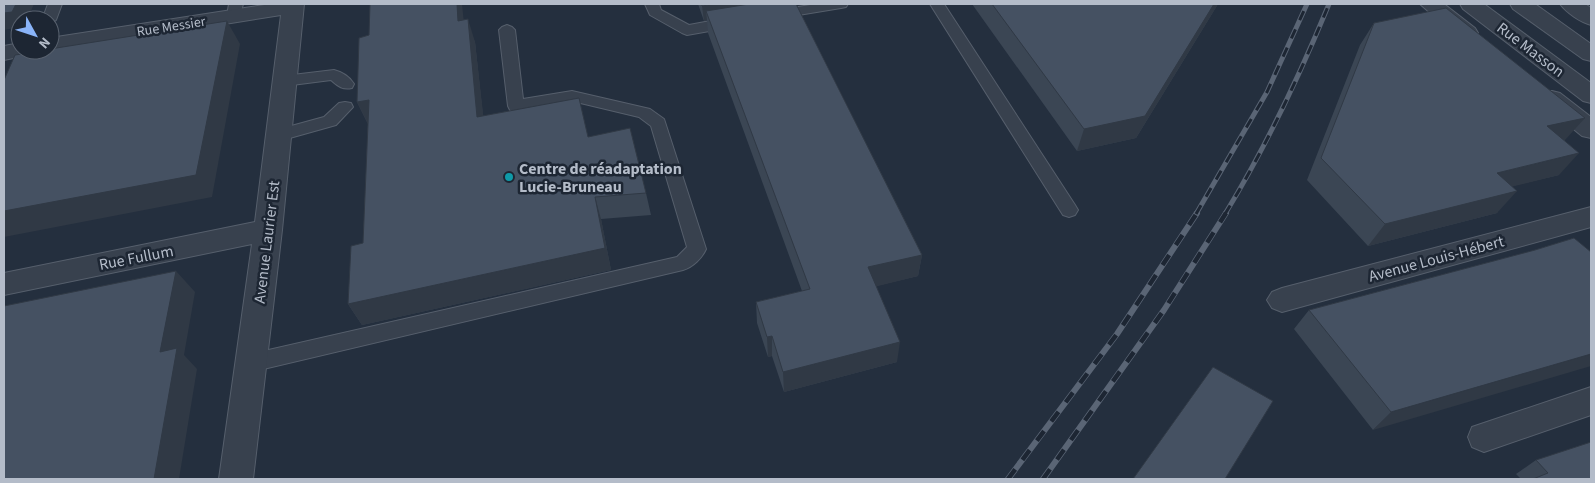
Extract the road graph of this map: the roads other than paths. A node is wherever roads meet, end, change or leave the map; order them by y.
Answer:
1 (652, 4) edge
2 (841, 4) edge
3 (937, 4) edge
4 (1431, 4) edge
5 (1471, 4) edge
6 (1521, 4) edge
7 (1571, 4) edge
8 (292, 5) edge
9 (235, 10) edge
10 (764, 17) edge
11 (1591, 18) edge
12 (745, 20) edge
13 (506, 30) dead end
14 (60, 43) edge
15 (1485, 47) edge
16 (1591, 54) edge
17 (284, 81) junction
18 (346, 84) dead end
19 (1538, 89) edge
20 (1591, 95) edge
21 (345, 106) dead end
22 (1591, 130) edge
23 (279, 135) junction
24 (1070, 210) dead end
25 (1591, 217) edge
26 (268, 230) junction
27 (4, 284) edge
28 (1282, 300) dead end
29 (251, 363) junction
30 (1591, 401) edge
31 (1484, 437) dead end
32 (236, 479) edge

1 - 12 lane
2 - 10 lane
3 - 24 lane
4 - 15 street, Rue Masson
5 - 20 street, Rue Masson
6 - 16 street, Rue Masson
7 - 11 street
8 - 9 street, Rue Messier
8 - 17 street, Avenue Laurier Est
9 - 14 street, Rue Messier
13 - 29 lane
17 - 18 lane
17 - 23 street, Avenue Laurier Est
19 - 22 street, Rue Masson
21 - 23 lane
23 - 26 street, Avenue Laurier Est
25 - 28 street, Avenue Louis-Hébert
26 - 27 street, Rue Fullum
26 - 29 street, Avenue Laurier Est
29 - 32 street, Avenue Laurier Est
30 - 31 street

